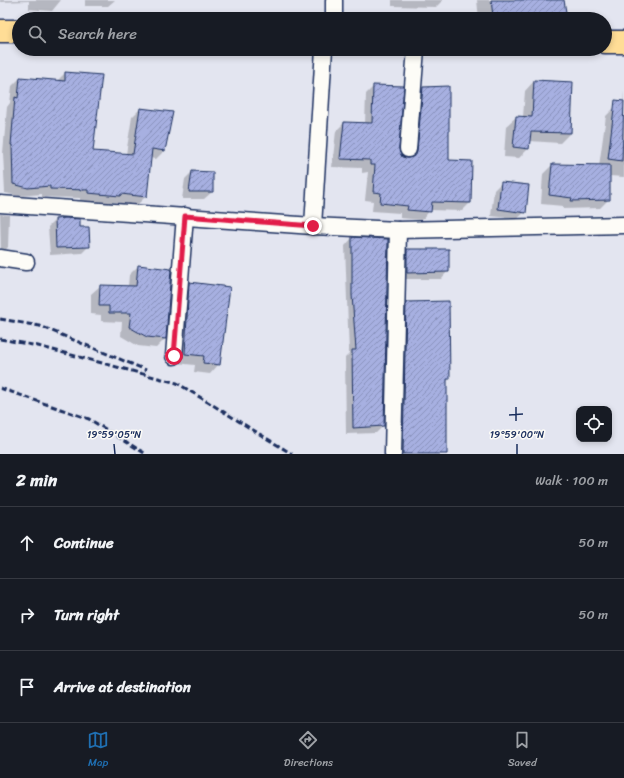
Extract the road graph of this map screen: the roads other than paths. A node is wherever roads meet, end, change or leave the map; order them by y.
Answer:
1 (334, 0) edge
2 (334, 12) edge
3 (0, 31) edge
4 (12, 32) edge
5 (612, 42) edge
6 (624, 42) edge
7 (324, 56) edge
8 (415, 56) edge
9 (408, 149) dead end
10 (0, 204) edge
11 (185, 216) junction
12 (624, 225) edge
13 (313, 226) junction
14 (398, 230) junction
15 (0, 258) edge
16 (26, 262) dead end
17 (174, 356) dead end
18 (393, 454) edge

1 - 2 street
3 - 4 main road
5 - 6 main road
7 - 13 street
8 - 9 street
10 - 11 street
11 - 13 street
11 - 17 street
12 - 14 street
13 - 14 street
14 - 18 street
15 - 16 street

